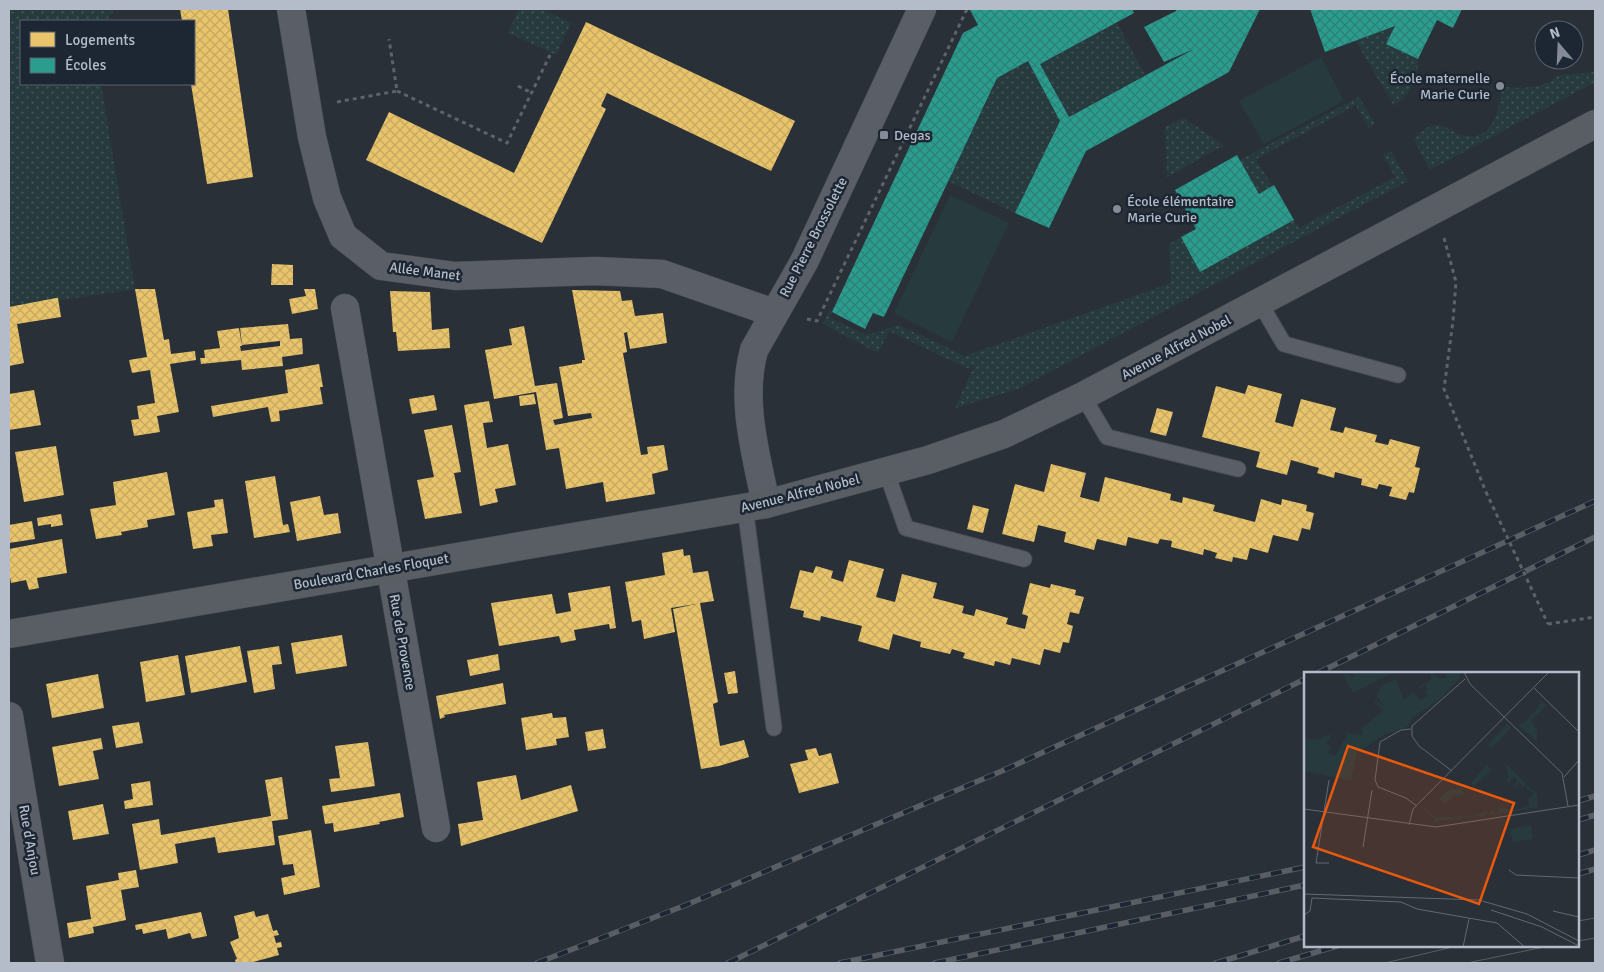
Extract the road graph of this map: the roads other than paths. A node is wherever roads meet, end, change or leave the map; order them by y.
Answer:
1 (291, 9) edge
2 (922, 9) edge
3 (1595, 124) edge
4 (1260, 303) junction
5 (344, 308) dead end
6 (774, 313) junction
7 (1398, 375) dead end
8 (1083, 396) junction
9 (1238, 469) dead end
10 (886, 471) junction
11 (748, 506) junction
12 (1024, 559) dead end
13 (390, 568) junction
14 (9, 634) edge
15 (9, 716) edge
16 (774, 728) dead end
17 (436, 828) dead end
18 (50, 963) edge

1 - 6 street, Allée Manet
2 - 6 street, Rue Pierre Brossolette
3 - 4 street, Avenue Alfred Nobel
4 - 7 lane
4 - 8 street, Avenue Alfred Nobel
5 - 13 street, Rue de Provence
6 - 11 street, Rue Pierre Brossolette
8 - 9 lane
8 - 10 street, Avenue Alfred Nobel
10 - 11 street, Avenue Alfred Nobel
10 - 12 lane
11 - 13 street, Boulevard Charles Floquet
11 - 16 lane
13 - 14 street, Boulevard Charles Floquet
13 - 17 street, Rue de Provence
15 - 18 street, Rue d'Anjou

